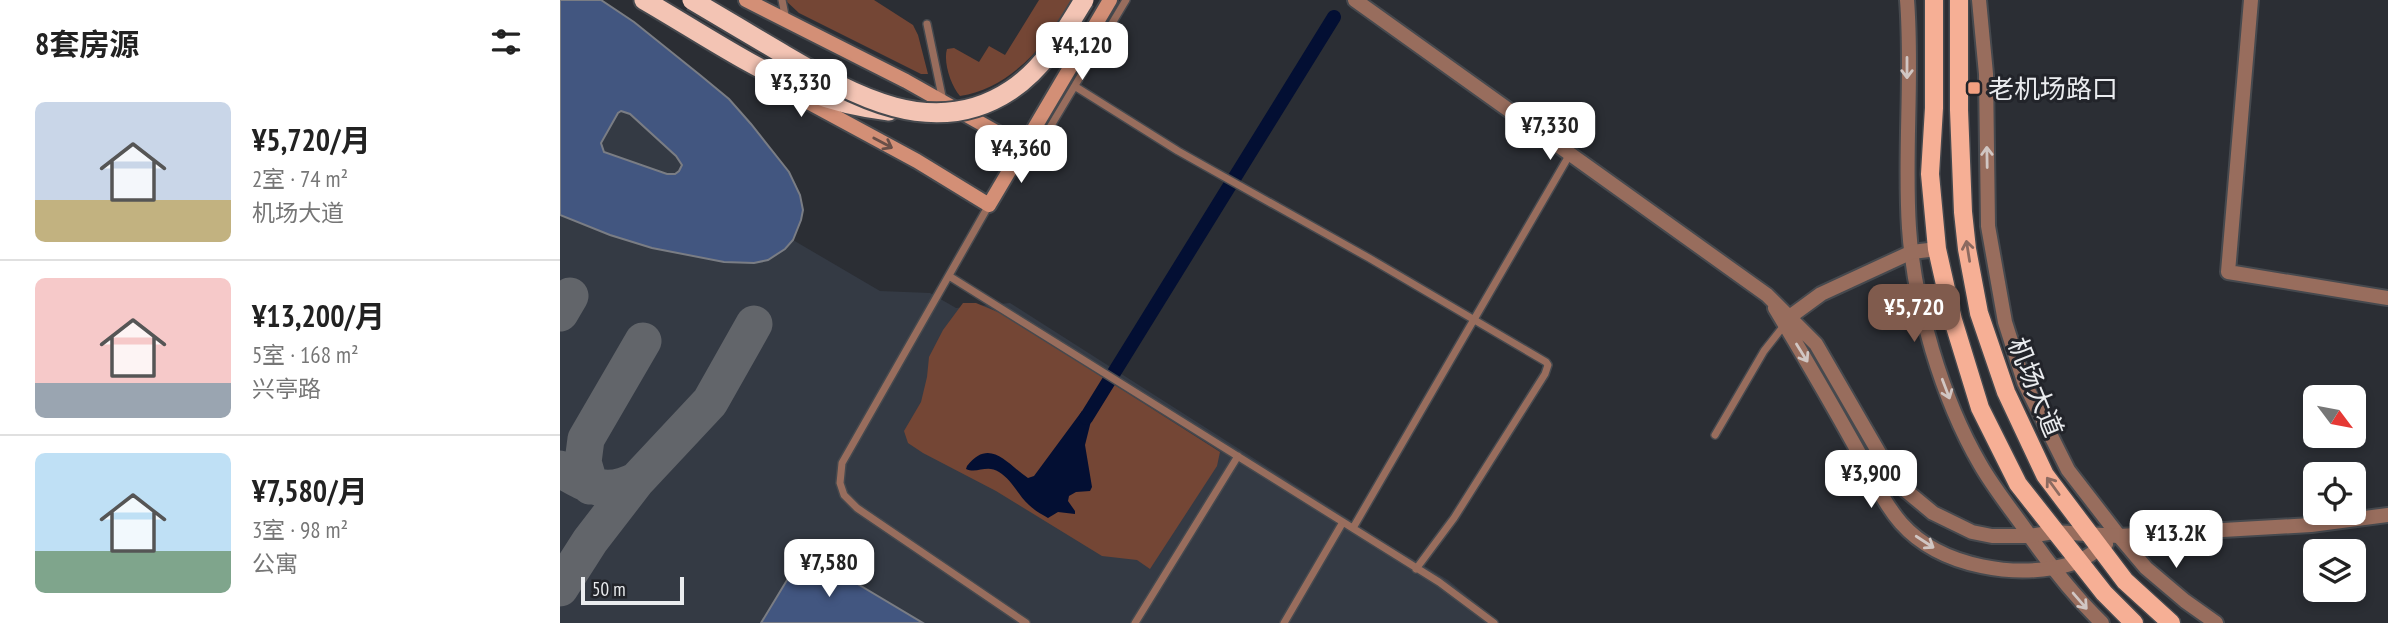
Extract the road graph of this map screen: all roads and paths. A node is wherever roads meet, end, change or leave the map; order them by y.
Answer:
1 (632, 0) edge
2 (644, 0) edge
3 (692, 0) edge
4 (782, 0) edge
5 (1084, 0) edge
6 (1110, 0) edge
7 (1126, 0) edge
8 (1354, 0) edge
9 (1907, 0) edge
10 (1934, 0) edge
11 (1959, 0) edge
12 (1979, 0) edge
13 (2251, 0) edge
14 (761, 4) edge
15 (786, 22) junction
16 (927, 24) dead end
17 (1076, 86) junction
18 (943, 102) junction
19 (918, 113) junction
20 (1023, 147) junction
21 (1570, 154) junction
22 (989, 205) junction
23 (1937, 249) junction
24 (1912, 252) junction
25 (949, 275) junction
26 (2388, 298) edge
27 (1474, 320) junction
28 (1788, 320) junction
29 (1715, 435) dead end
30 (1238, 456) junction
31 (2388, 515) edge
32 (1343, 522) junction
33 (1353, 528) junction
34 (2054, 533) junction
35 (2030, 536) junction
36 (2119, 536) junction
37 (2094, 541) junction
38 (2077, 562) junction
39 (2053, 568) junction
40 (1416, 569) junction
41 (1026, 623) edge
42 (1135, 623) edge
43 (1284, 623) edge
44 (1494, 623) edge
45 (2102, 623) edge
46 (2134, 623) edge
47 (2171, 623) edge
48 (2216, 623) edge

1 -> 22 main road
2 - 19 highway, bridge
3 - 19 highway, bridge
4 - 15 lane
5 - 19 highway, bridge
6 - 20 main road
7 - 17 lane
8 - 21 street
9 -> 24 street
10 - 23 main road
37 -> 11 main road, 机场大道
36 -> 12 street
13 - 26 street
14 - 15 main road
15 - 18 main road
16 - 18 lane
17 - 20 lane
17 - 27 lane
18 - 20 main road
20 - 22 main road
21 - 27 lane
21 - 28 street
22 - 25 lane
23 - 24 street
23 - 34 main road
24 - 28 street
24 -> 35 street
25 - 30 lane
25 - 41 lane
27 - 33 lane
27 - 40 lane
28 - 29 lane
28 - 35 street
28 -> 39 street
30 - 32 lane
30 - 42 lane
31 - 36 street
32 - 33 lane
32 - 43 lane
33 - 40 lane
34 - 35 street
34 - 37 street
34 - 38 main road
35 - 39 street
36 - 37 street
36 - 48 street
37 - 38 street
37 - 47 main road, 机场大道
38 - 39 street
38 - 46 main road
39 -> 45 street
40 - 44 lane

